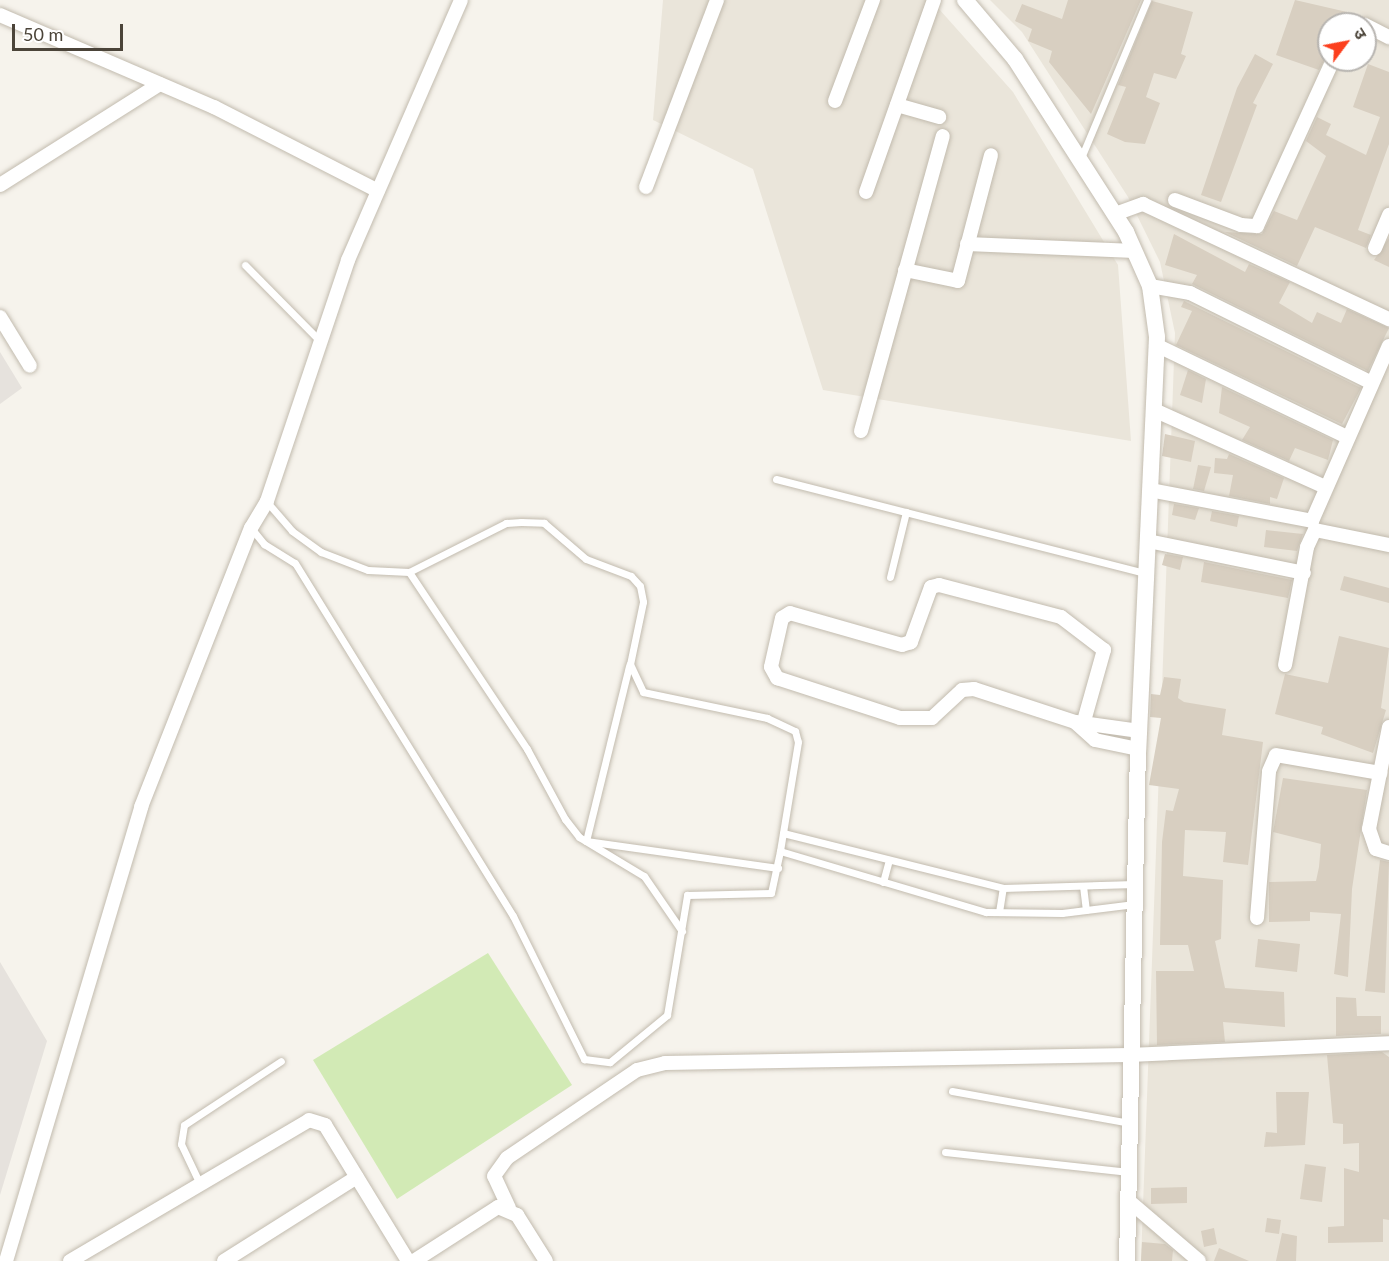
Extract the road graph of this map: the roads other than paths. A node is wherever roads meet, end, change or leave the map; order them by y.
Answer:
1 (461, 0) edge
2 (717, 0) edge
3 (873, 0) edge
4 (934, 0) edge
5 (965, 0) edge
6 (1146, 0) edge
7 (0, 15) edge
8 (1328, 72) edge
9 (160, 84) junction
10 (835, 101) dead end
11 (897, 105) junction
12 (939, 117) dead end
13 (943, 136) dead end
14 (991, 155) dead end
15 (1080, 161) junction
16 (0, 185) edge
17 (646, 187) dead end
18 (378, 190) junction
19 (866, 192) dead end
20 (1175, 200) dead end
21 (1115, 214) junction
22 (1389, 215) edge
23 (967, 244) junction
24 (1374, 248) dead end
25 (1135, 251) junction
26 (245, 265) dead end
27 (904, 270) junction
28 (1150, 286) junction
29 (0, 317) edge
30 (1389, 319) edge
31 (318, 339) junction
32 (1156, 345) junction
33 (1389, 346) edge
34 (30, 366) dead end
35 (1372, 383) junction
36 (1154, 410) junction
37 (861, 431) dead end
38 (1347, 437) junction
39 (776, 479) dead end
40 (1325, 487) junction
41 (1150, 490) junction
42 (267, 501) junction
43 (906, 512) junction
44 (251, 528) junction
45 (1148, 541) junction
46 (1389, 544) edge
47 (409, 572) junction
48 (1147, 573) junction
49 (1304, 573) junction
50 (890, 576) dead end
51 (630, 664) junction
52 (1285, 664) dead end
53 (1080, 722) junction
54 (1389, 727) edge
55 (1139, 731) junction
56 (1138, 749) junction
57 (1380, 773) junction
58 (783, 833) junction
59 (586, 841) junction
60 (780, 851) junction
61 (1389, 853) edge
62 (889, 860) junction
63 (777, 868) junction
64 (883, 882) junction
65 (1135, 884) junction
66 (1083, 886) junction
67 (1003, 888) junction
68 (1134, 904) junction
69 (1086, 910) junction
70 (999, 912) junction
71 (1257, 918) dead end
72 (682, 931) junction
73 (1389, 1044) edge
74 (1129, 1055) junction
75 (281, 1061) dead end
76 (952, 1091) dead end
77 (1129, 1123) junction
78 (945, 1152) dead end
79 (1129, 1172) junction
80 (357, 1177) junction
81 (200, 1184) junction
82 (1129, 1201) junction
83 (509, 1208) junction
84 (6, 1261) edge
85 (70, 1261) edge
86 (224, 1261) edge
87 (408, 1261) edge
88 (414, 1261) edge
89 (546, 1261) edge
90 (1127, 1261) edge
91 (1199, 1261) edge

1 - 18 street
2 - 17 street
3 - 10 street
4 - 11 street
5 - 15 street
6 - 15 lane
7 - 9 street
8 - 20 street
9 - 16 street
9 - 18 street
11 - 12 street
11 - 19 street
13 - 27 street
14 - 23 street
15 - 21 street
18 - 31 street
21 - 25 street
21 - 30 street
22 - 24 street
23 - 25 street
23 - 27 street
25 - 28 street
26 - 31 lane
27 - 37 street
28 - 32 street
28 - 35 street
29 - 34 street
31 - 42 street
32 - 36 street
32 - 38 street
33 - 35 street
35 - 38 street
36 - 40 street
36 - 41 street
38 - 40 street
39 - 43 lane
40 - 41 street
41 - 45 street
42 - 44 street
42 - 47 lane
43 - 48 lane
43 - 50 lane
44 - 72 lane
44 - 84 street
45 - 48 street
45 - 49 street
46 - 49 street
47 - 51 lane
47 - 59 lane
48 - 55 street
49 - 52 street
51 - 58 lane
51 - 59 lane
53 - 53 street
53 - 55 street
53 - 56 street
54 - 57 street
55 - 56 street
56 - 65 street
57 - 61 street
57 - 71 street
58 - 60 lane
58 - 62 lane
59 - 63 lane
59 - 72 lane
60 - 63 lane
60 - 64 lane
62 - 64 lane
62 - 67 lane
63 - 72 lane
64 - 70 lane
65 - 66 lane
65 - 68 street
66 - 67 lane
66 - 69 lane
67 - 70 lane
68 - 69 lane
68 - 74 street
69 - 70 lane
73 - 74 street
74 - 77 street
74 - 83 street
75 - 81 lane
76 - 77 lane
77 - 79 street
78 - 79 lane
79 - 82 street
80 - 81 street
80 - 86 street
80 - 87 street
81 - 85 street
82 - 90 street
82 - 91 street
83 - 88 street
83 - 89 street

